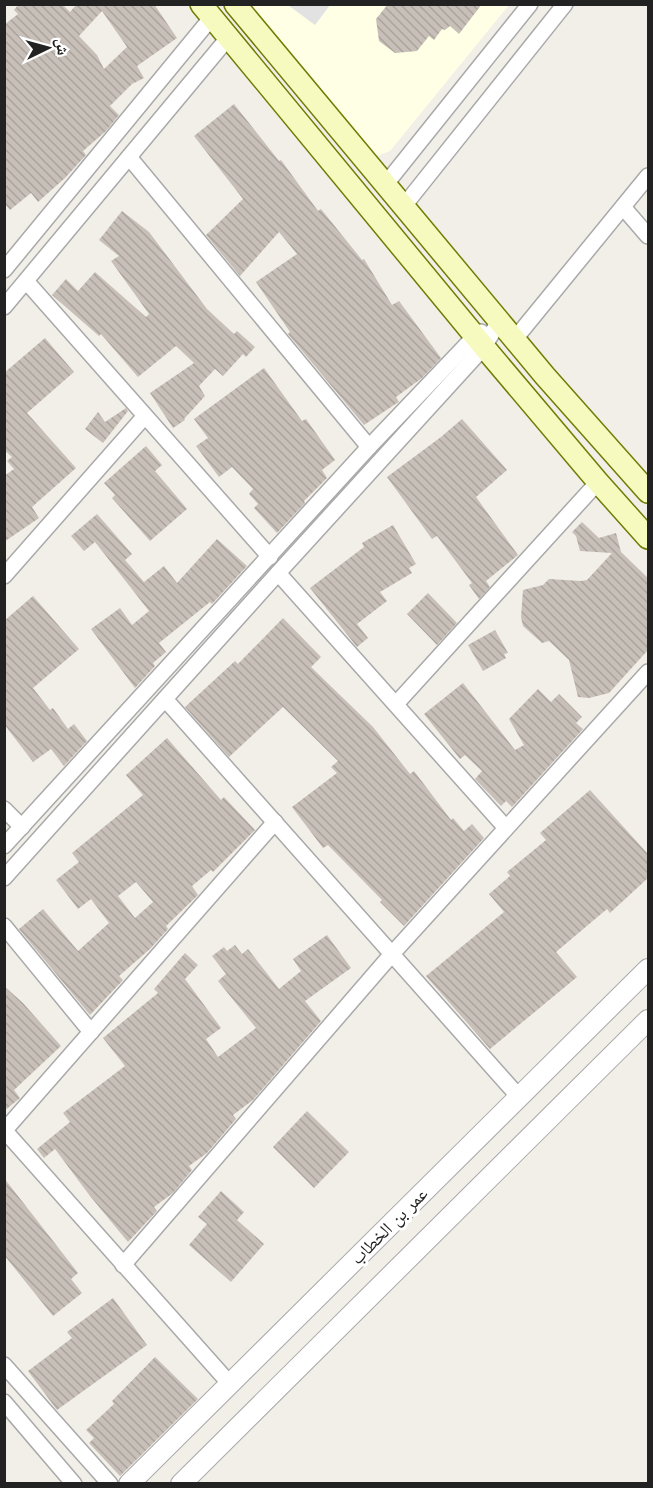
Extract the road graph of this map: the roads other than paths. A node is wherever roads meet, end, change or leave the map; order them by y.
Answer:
1 (235, 4) edge
2 (530, 4) edge
3 (565, 4) edge
4 (207, 11) edge
5 (228, 38) junction
6 (129, 157) junction
7 (648, 176) edge
8 (385, 185) junction
9 (403, 207) junction
10 (623, 207) junction
11 (648, 236) edge
12 (4, 270) edge
13 (26, 281) junction
14 (4, 308) edge
15 (499, 321) junction
16 (514, 340) junction
17 (480, 341) junction
18 (559, 392) junction
19 (539, 411) junction
20 (144, 417) junction
21 (369, 447) junction
22 (598, 482) junction
23 (648, 492) edge
24 (648, 538) edge
25 (270, 557) junction
26 (278, 573) junction
27 (4, 576) edge
28 (648, 672) edge
29 (165, 699) junction
30 (396, 704) junction
31 (4, 810) edge
32 (275, 822) junction
33 (22, 827) junction
34 (506, 828) junction
35 (4, 846) edge
36 (4, 878) edge
37 (4, 926) edge
38 (392, 954) junction
39 (648, 969) edge
40 (648, 1020) edge
41 (91, 1032) junction
42 (519, 1097) junction
43 (5, 1131) edge
44 (123, 1265) junction
45 (4, 1365) edge
46 (230, 1384) junction
47 (4, 1402) edge
48 (74, 1484) edge
49 (110, 1484) edge
50 (129, 1484) edge
51 (181, 1484) edge

1 - 8 main road
2 - 8 street
3 - 9 street
4 - 5 main road
4 - 12 street
5 - 6 street
5 - 17 main road
6 - 13 street
6 - 21 street
7 - 10 street
8 - 9 main road
9 - 15 main road
10 - 11 street
10 - 16 street
13 - 14 street
13 - 20 street
15 - 16 main road
15 - 17 street
16 - 18 main road
17 - 19 main road
17 - 21 street
17 - 26 street
18 - 19 main road
18 - 23 main road
19 - 22 main road
20 - 25 street
20 - 27 street
21 - 25 street
22 - 24 main road
22 - 30 street
25 - 33 street
26 - 29 street
26 - 30 street
28 - 34 street
29 - 32 street
29 - 36 street
30 - 34 street
31 - 33 street
32 - 38 street
32 - 41 street
33 - 35 street
34 - 38 street
37 - 41 street
38 - 42 street
38 - 44 street
39 - 42 street, عمر بن الخطاب
40 - 51 street, عمر بن الخطاب
41 - 43 street
42 - 46 street, عمر بن الخطاب
43 - 44 street
44 - 46 street
45 - 49 street
46 - 50 street, عمر بن الخطاب
47 - 48 street

